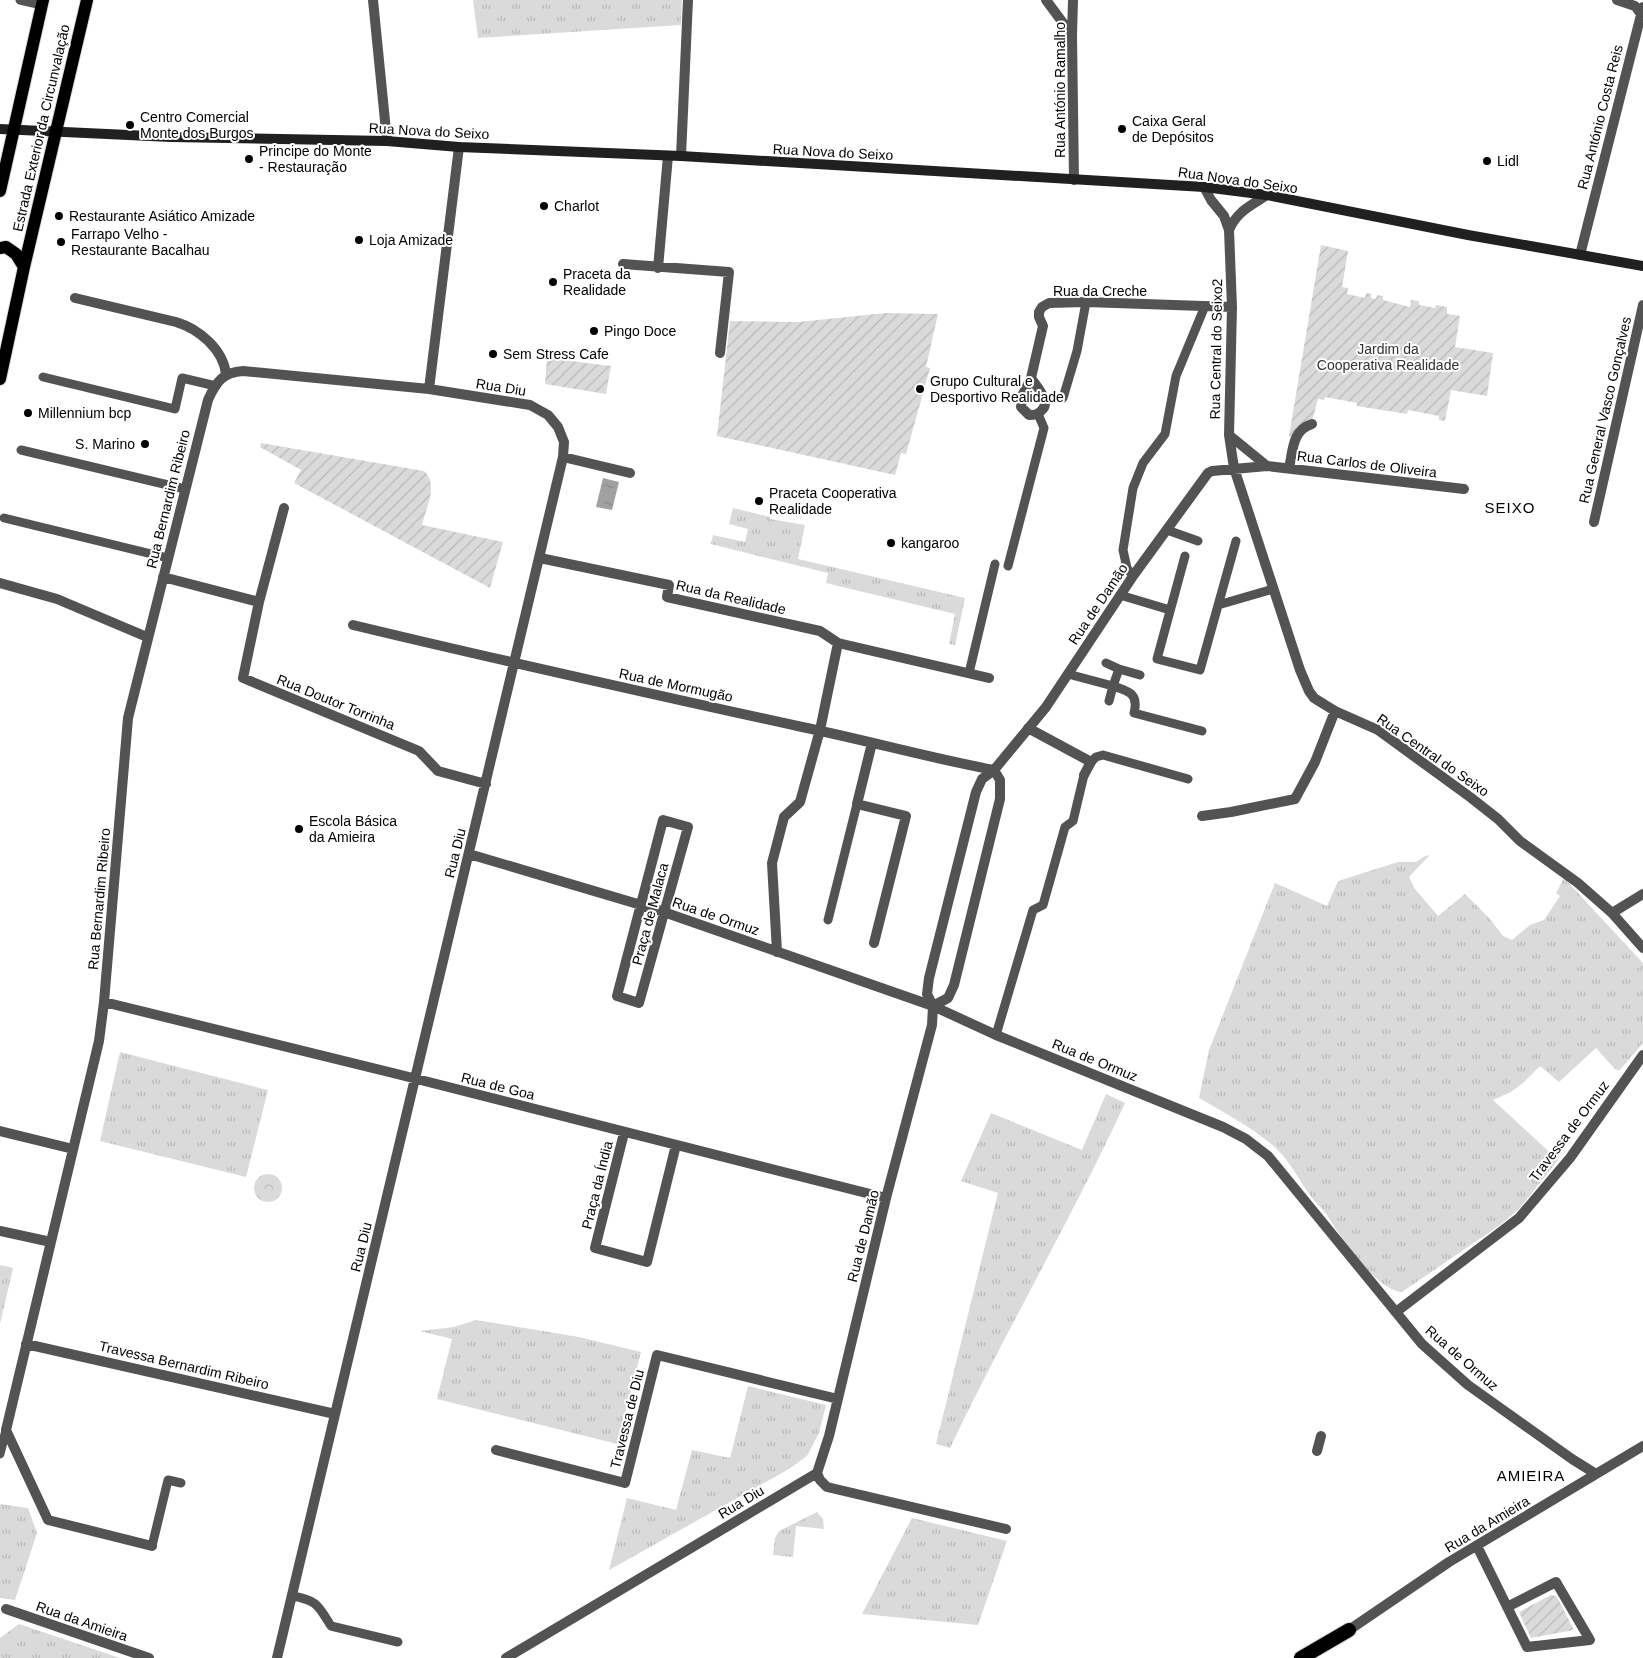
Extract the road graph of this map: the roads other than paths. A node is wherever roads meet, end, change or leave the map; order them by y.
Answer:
1 (20, 0) edge
2 (87, 0) edge
3 (373, 0) edge
4 (688, 0) edge
5 (1046, 0) edge
6 (1073, 0) edge
7 (1617, 0) edge
8 (42, 3) edge
9 (1642, 10) edge
10 (1072, 35) junction
11 (0, 129) edge
12 (15, 130) junction
13 (56, 132) junction
14 (388, 141) junction
15 (459, 147) junction
16 (668, 156) junction
17 (681, 156) junction
18 (1074, 180) junction
19 (1204, 187) junction
20 (0, 191) edge
21 (1267, 195) junction
22 (1229, 230) junction
23 (0, 248) edge
24 (1580, 255) junction
25 (624, 264) dead end
26 (24, 266) junction
27 (1643, 266) edge
28 (658, 268) junction
29 (75, 298) dead end
30 (1086, 302) junction
31 (1643, 305) edge
32 (1204, 306) junction
33 (1232, 307) junction
34 (720, 353) dead end
35 (226, 374) junction
36 (43, 377) dead end
37 (1031, 378) junction
38 (0, 379) edge
39 (216, 386) junction
40 (429, 390) junction
41 (1063, 398) dead end
42 (1038, 414) junction
43 (1312, 424) dead end
44 (1229, 435) junction
45 (21, 450) dead end
46 (563, 457) junction
47 (1267, 466) junction
48 (1234, 468) junction
49 (1289, 468) junction
50 (630, 473) dead end
51 (185, 489) junction
52 (1464, 489) dead end
53 (284, 508) dead end
54 (4, 518) dead end
55 (1594, 522) dead end
56 (1167, 530) junction
57 (1236, 540) dead end
58 (1198, 541) dead end
59 (1185, 556) dead end
60 (168, 558) junction
61 (540, 558) junction
62 (995, 564) dead end
63 (1008, 566) dead end
64 (1133, 576) junction
65 (163, 577) junction
66 (0, 583) edge
67 (1273, 590) junction
68 (1120, 595) junction
69 (259, 602) junction
70 (1218, 605) junction
71 (1170, 610) junction
72 (353, 625) dead end
73 (147, 637) junction
74 (838, 643) junction
75 (1106, 663) dead end
76 (514, 664) junction
77 (1119, 669) junction
78 (969, 673) junction
79 (1068, 674) junction
80 (1140, 675) dead end
81 (989, 678) dead end
82 (1113, 686) junction
83 (1109, 701) dead end
84 (1335, 711) junction
85 (1028, 728) junction
86 (820, 730) junction
87 (1202, 731) dead end
88 (872, 743) junction
89 (1091, 762) junction
90 (994, 770) junction
91 (1084, 775) joint
92 (1188, 778) dead end
93 (486, 784) junction
94 (857, 804) junction
95 (1202, 816) dead end
96 (469, 854) junction
97 (1643, 894) edge
98 (640, 905) junction
99 (665, 912) junction
100 (1612, 913) junction
101 (828, 920) dead end
102 (874, 943) dead end
103 (1643, 948) edge
104 (778, 952) junction
105 (104, 1002) junction
106 (933, 1006) junction
107 (996, 1035) junction
108 (1643, 1055) edge
109 (416, 1079) junction
110 (0, 1131) edge
111 (624, 1133) junction
112 (676, 1145) junction
113 (73, 1149) junction
114 (886, 1198) junction
115 (0, 1231) edge
116 (51, 1242) junction
117 (1396, 1312) junction
118 (26, 1344) junction
119 (838, 1398) junction
120 (335, 1414) junction
121 (6, 1430) junction
122 (1321, 1436) dead end
123 (1643, 1446) edge
124 (496, 1450) dead end
125 (1317, 1451) dead end
126 (0, 1454) edge
127 (817, 1473) junction
128 (1596, 1474) junction
129 (181, 1483) dead end
130 (1006, 1529) dead end
131 (152, 1546) joint
132 (1477, 1546) junction
133 (292, 1596) junction
134 (1507, 1607) junction
135 (6, 1610) dead end
136 (1349, 1630) joint
137 (398, 1642) dead end
138 (148, 1658) edge
139 (277, 1658) edge
140 (506, 1658) edge
141 (1302, 1658) edge

1 - 8 lane
2 - 13 main road, Estrada Exterior da Circunvalação
3 - 14 street
4 - 17 street
5 - 10 street
6 - 10 street, Rua António Ramalho
7 - 9 street, Rua António Costa Reis
8 - 12 main road
9 - 24 street, Rua António Costa Reis
10 - 18 street, Rua António Ramalho
11 - 12 main road, Rua Nova do Seixo
12 - 13 main road, Rua Nova do Seixo
12 - 20 main road
13 - 14 main road, Rua Nova do Seixo
13 - 26 main road, Estrada Exterior da Circunvalação
14 - 15 main road, Rua Nova do Seixo
15 - 16 main road, Rua Nova do Seixo
15 - 40 street
16 - 17 main road, Rua Nova do Seixo
16 - 28 street
17 - 18 main road, Rua Nova do Seixo
18 - 19 main road, Rua Nova do Seixo
19 - 21 main road, Rua Nova do Seixo
19 - 22 street, Rua Central do Seixo2
21 - 22 street
21 - 24 main road, Rua Nova do Seixo
22 - 33 street, Rua Central do Seixo2
23 - 26 main road
24 - 27 main road, Rua Nova do Seixo
25 - 28 street
26 - 38 main road, Estrada Exterior da Circunvalação
28 - 34 street
29 - 35 street
30 - 32 street, Rua da Creche
30 - 37 street, Rua da Creche
30 - 41 lane
31 - 55 street, Rua General Vasco Gonçalves
32 - 33 street, Rua da Creche
32 - 64 lane
33 - 44 street, Rua Central do Seixo2
35 - 39 street, Rua Bernardim Ribeiro
35 - 40 street
36 - 39 lane
37 - 42 street
37 - 42 street, Rua da Creche
39 - 51 street, Rua Bernardim Ribeiro
40 - 46 street, Rua Diu
42 - 63 lane
43 - 49 street
44 - 47 street
44 - 48 street, Rua Central do Seixo2
45 - 51 lane
46 - 50 street
46 - 61 street, Rua Diu
47 - 48 street, Rua Carlos de Oliveira
47 - 49 street, Rua Carlos de Oliveira
48 - 56 street, Rua de Damão
48 - 67 street, Rua Central do Seixo
49 - 52 street, Rua Carlos de Oliveira
51 - 60 street, Rua Bernardim Ribeiro
53 - 69 street, Rua Doutor Torrinha
54 - 60 lane
56 - 58 lane
56 - 64 street, Rua de Damão
57 - 70 lane
59 - 71 lane
60 - 65 street, Rua Bernardim Ribeiro
61 - 74 street, Rua da Realidade
61 - 76 street, Rua Diu
62 - 78 lane
64 - 68 street, Rua de Damão
65 - 69 street
65 - 73 street, Rua Bernardim Ribeiro
66 - 73 street
67 - 70 lane
67 - 84 street, Rua Central do Seixo
68 - 71 lane
68 - 79 street, Rua de Damão
69 - 93 street, Rua Doutor Torrinha
70 - 71 lane
72 - 76 street, Rua de Mormugão
73 - 105 street, Rua Bernardim Ribeiro
74 - 78 street, Rua da Realidade
74 - 86 street
75 - 77 lane
76 - 86 street, Rua de Mormugão
76 - 93 street, Rua Diu
77 - 80 lane
77 - 82 lane
78 - 81 street, Rua da Realidade
79 - 82 lane
79 - 85 street, Rua de Damão
82 - 83 lane
82 - 87 lane
84 - 95 street
84 - 100 street, Rua Central do Seixo
85 - 89 street
85 - 90 street, Rua de Damão
86 - 88 street, Rua de Mormugão
86 - 104 street
88 - 90 street, Rua de Mormugão
88 - 94 street
89 - 91 street
89 - 92 lane
90 - 106 street, Rua de Damão
90 - 106 street
91 - 107 lane
93 - 96 street, Rua Diu
94 - 101 lane
94 - 102 street
96 - 98 street, Rua de Ormuz
96 - 109 street, Rua Diu
97 - 100 street
98 - 99 street, Rua de Ormuz
98 - 99 street, Praça de Malaca
98 - 99 street, Praça de Malaca
99 - 104 street, Rua de Ormuz
100 - 103 street, Rua Central do Seixo
104 - 106 street, Rua de Ormuz
105 - 109 street, Rua de Goa
105 - 113 street, Rua Bernardim Ribeiro
106 - 107 street, Rua de Ormuz
106 - 114 street, Rua de Damão
107 - 117 street, Rua de Ormuz
108 - 117 street, Travessa de Ormuz
109 - 111 street, Rua de Goa
109 - 120 street, Rua Diu
110 - 113 street
111 - 112 street, Rua de Goa
111 - 112 street, Praça da Índia
112 - 114 street, Rua de Goa
113 - 116 street, Rua Bernardim Ribeiro
114 - 119 street, Rua de Damão
115 - 116 street
116 - 118 street, Rua Bernardim Ribeiro
117 - 128 street, Rua de Ormuz
118 - 120 street, Travessa Bernardim Ribeiro
118 - 121 street, Rua Bernardim Ribeiro
119 - 124 street, Travessa de Diu
119 - 127 street, Rua de Damão
120 - 133 street, Rua Diu
121 - 126 lane
121 - 131 street
122 - 125 street
123 - 128 street, Rua da Amieira
127 - 130 street
127 - 140 street, Rua Diu
128 - 132 street, Rua da Amieira
129 - 131 lane
132 - 134 street
132 - 136 street, Rua da Amieira
133 - 137 lane
133 - 139 street, Rua Diu
134 - 134 street
135 - 138 street, Rua da Amieira
136 - 141 highway

